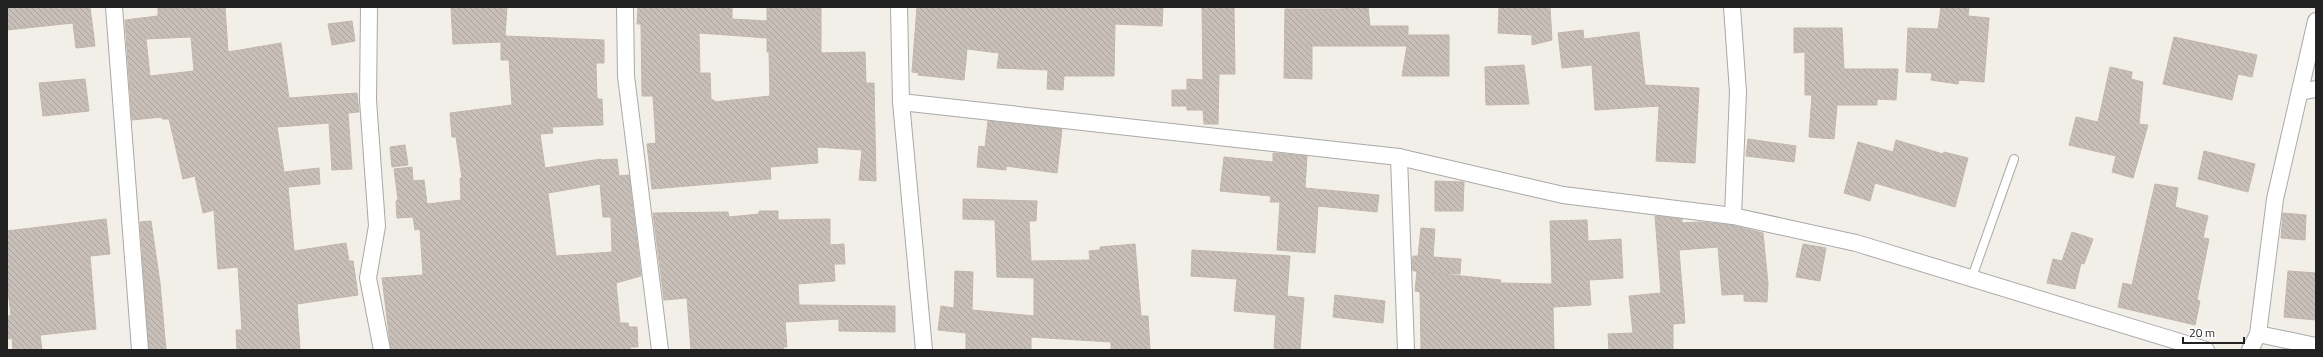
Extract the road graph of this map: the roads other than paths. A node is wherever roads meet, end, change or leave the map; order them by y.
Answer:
1 (114, 7) edge
2 (369, 7) edge
3 (625, 7) edge
4 (899, 7) edge
5 (1732, 7) edge
6 (2316, 21) edge
7 (2316, 89) edge
8 (2300, 92) junction
9 (901, 102) junction
10 (1399, 157) junction
11 (2014, 159) dead end
12 (1733, 216) junction
13 (1971, 280) junction
14 (2258, 334) junction
15 (2316, 346) edge
16 (140, 350) edge
17 (382, 350) edge
18 (660, 350) edge
19 (924, 350) edge
20 (1406, 350) edge
21 (2206, 350) edge
22 (2250, 350) edge

1 - 16 street
2 - 17 street
3 - 18 street
4 - 9 street
5 - 12 street
6 - 8 street
7 - 8 street
8 - 14 street
9 - 10 street
9 - 19 street
10 - 12 street
10 - 20 street
11 - 13 lane
12 - 13 street
13 - 21 street
14 - 15 street
14 - 22 street

